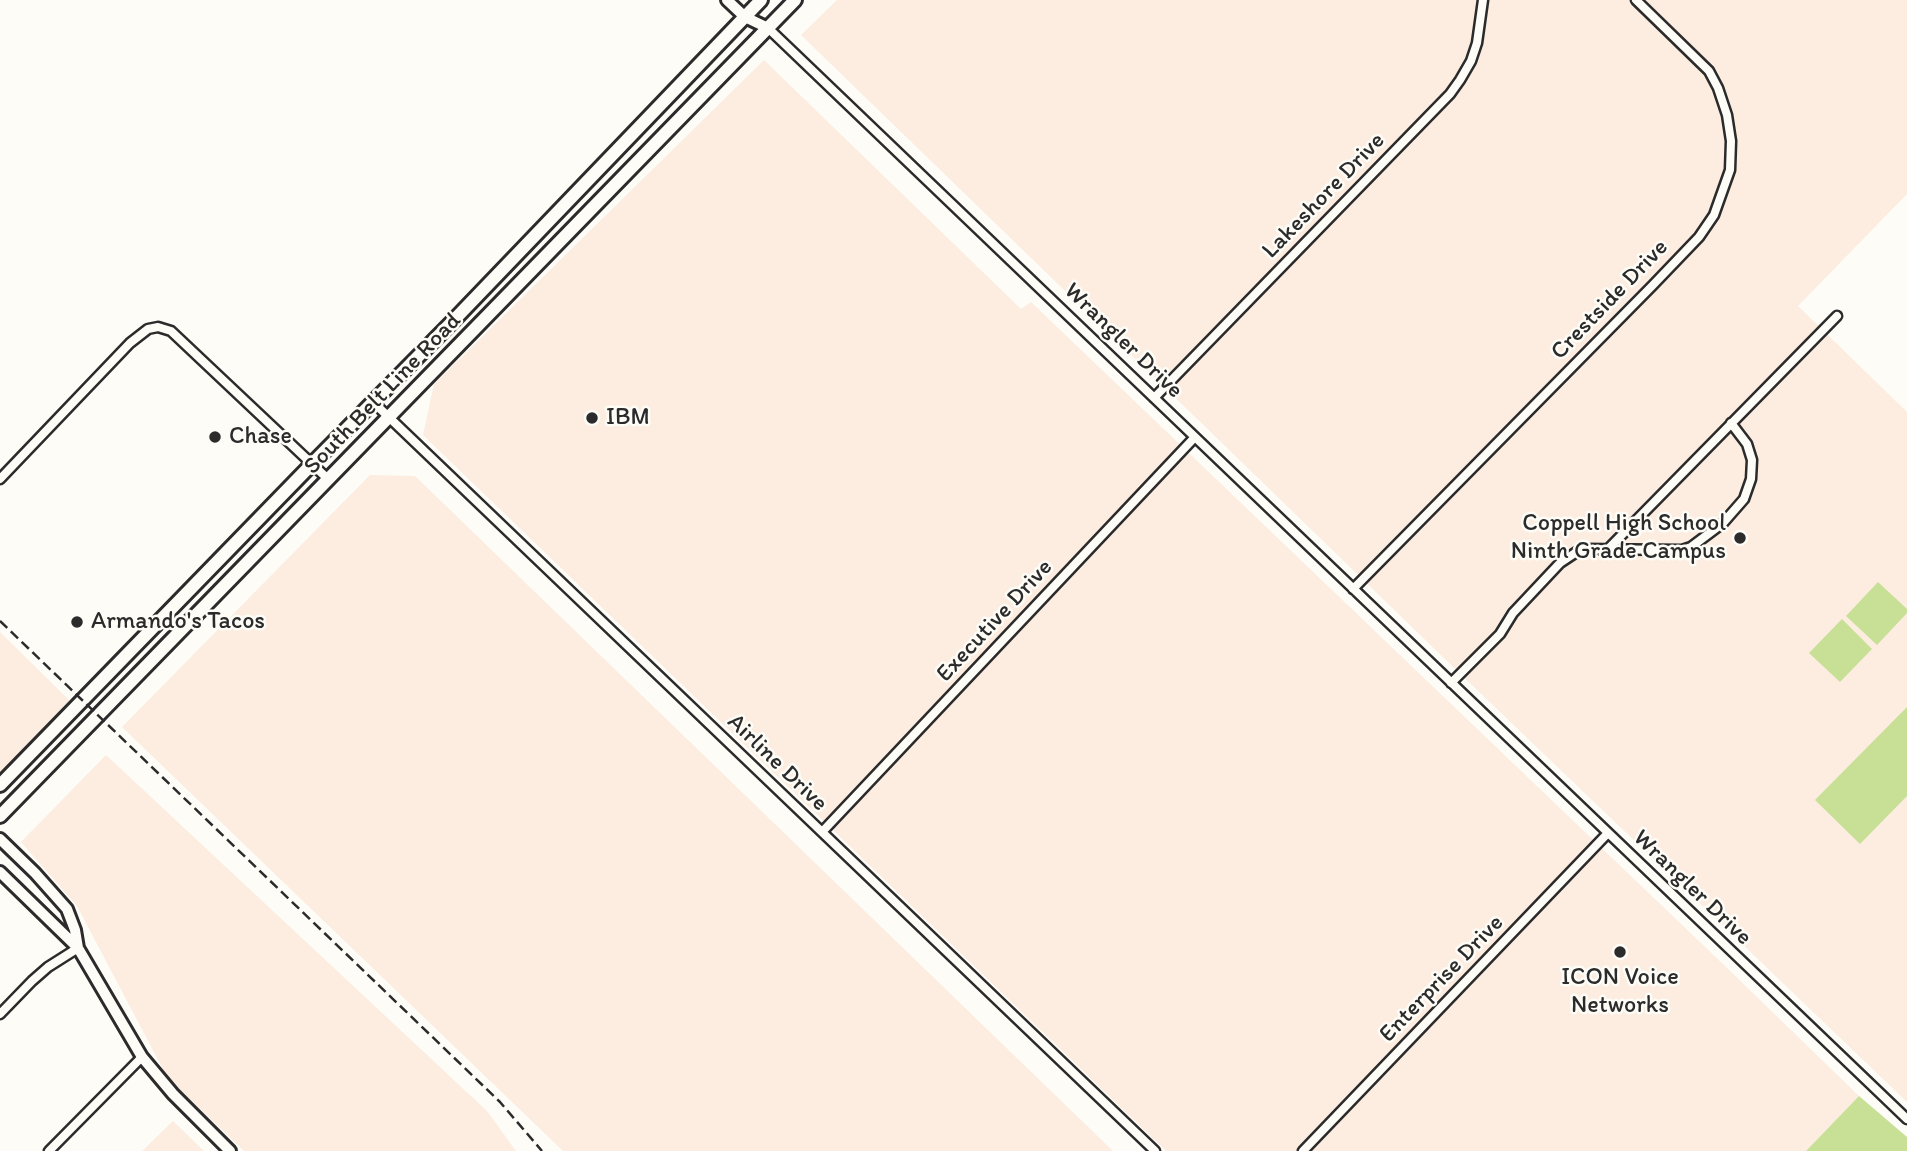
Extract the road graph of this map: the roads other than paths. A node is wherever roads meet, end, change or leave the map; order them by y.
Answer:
1 (727, 0) edge
2 (795, 0) edge
3 (1483, 0) edge
4 (1636, 0) edge
5 (756, 2) edge
6 (745, 17) junction
7 (768, 27) junction
8 (549, 222) junction
9 (564, 237) junction
10 (1837, 316) dead end
11 (1154, 398) junction
12 (373, 402) junction
13 (389, 418) junction
14 (1731, 423) junction
15 (1195, 437) junction
16 (313, 463) junction
17 (0, 479) edge
18 (329, 480) junction
19 (1609, 548) junction
20 (1353, 589) junction
21 (109, 673) junction
22 (1451, 683) junction
23 (122, 692) junction
24 (0, 785) edge
25 (0, 816) edge
26 (822, 832) junction
27 (1608, 833) junction
28 (0, 839) edge
29 (0, 872) edge
30 (78, 948) junction
31 (0, 1014) edge
32 (142, 1057) junction
33 (1907, 1119) edge
34 (49, 1151) edge
35 (230, 1151) edge
36 (1155, 1151) edge
37 (1303, 1151) edge

1 - 6 street
2 - 7 main road, South Belt Line Road
3 - 11 street, Lakeshore Drive
4 - 20 street, Crestside Drive
5 - 6 main road, South Belt Line Road
5 - 7 street
6 - 7 street
6 - 8 main road, South Belt Line Road
7 - 9 main road, South Belt Line Road
7 - 11 street, Wrangler Drive
8 - 9 main road
8 - 12 main road, South Belt Line Road
9 - 13 main road, South Belt Line Road
10 - 14 street
11 - 15 street, Wrangler Drive
12 - 13 street, Airline Drive
12 - 16 main road, South Belt Line Road
13 - 18 main road, South Belt Line Road
13 - 26 street, Airline Drive
14 - 19 street
14 - 19 street
15 - 20 street, Wrangler Drive
15 - 26 street, Executive Drive
16 - 17 street
16 - 18 street
16 - 21 main road, South Belt Line Road
18 - 23 main road, South Belt Line Road
19 - 22 street
20 - 22 street, Wrangler Drive
21 - 23 main road
21 - 24 main road, South Belt Line Road
22 - 27 street, Wrangler Drive
23 - 25 main road, South Belt Line Road
26 - 36 street, Airline Drive
27 - 33 street, Wrangler Drive
27 - 37 street, Enterprise Drive
28 - 30 street
29 - 30 street
30 - 31 street
30 - 32 street
32 - 34 street
32 - 35 street

